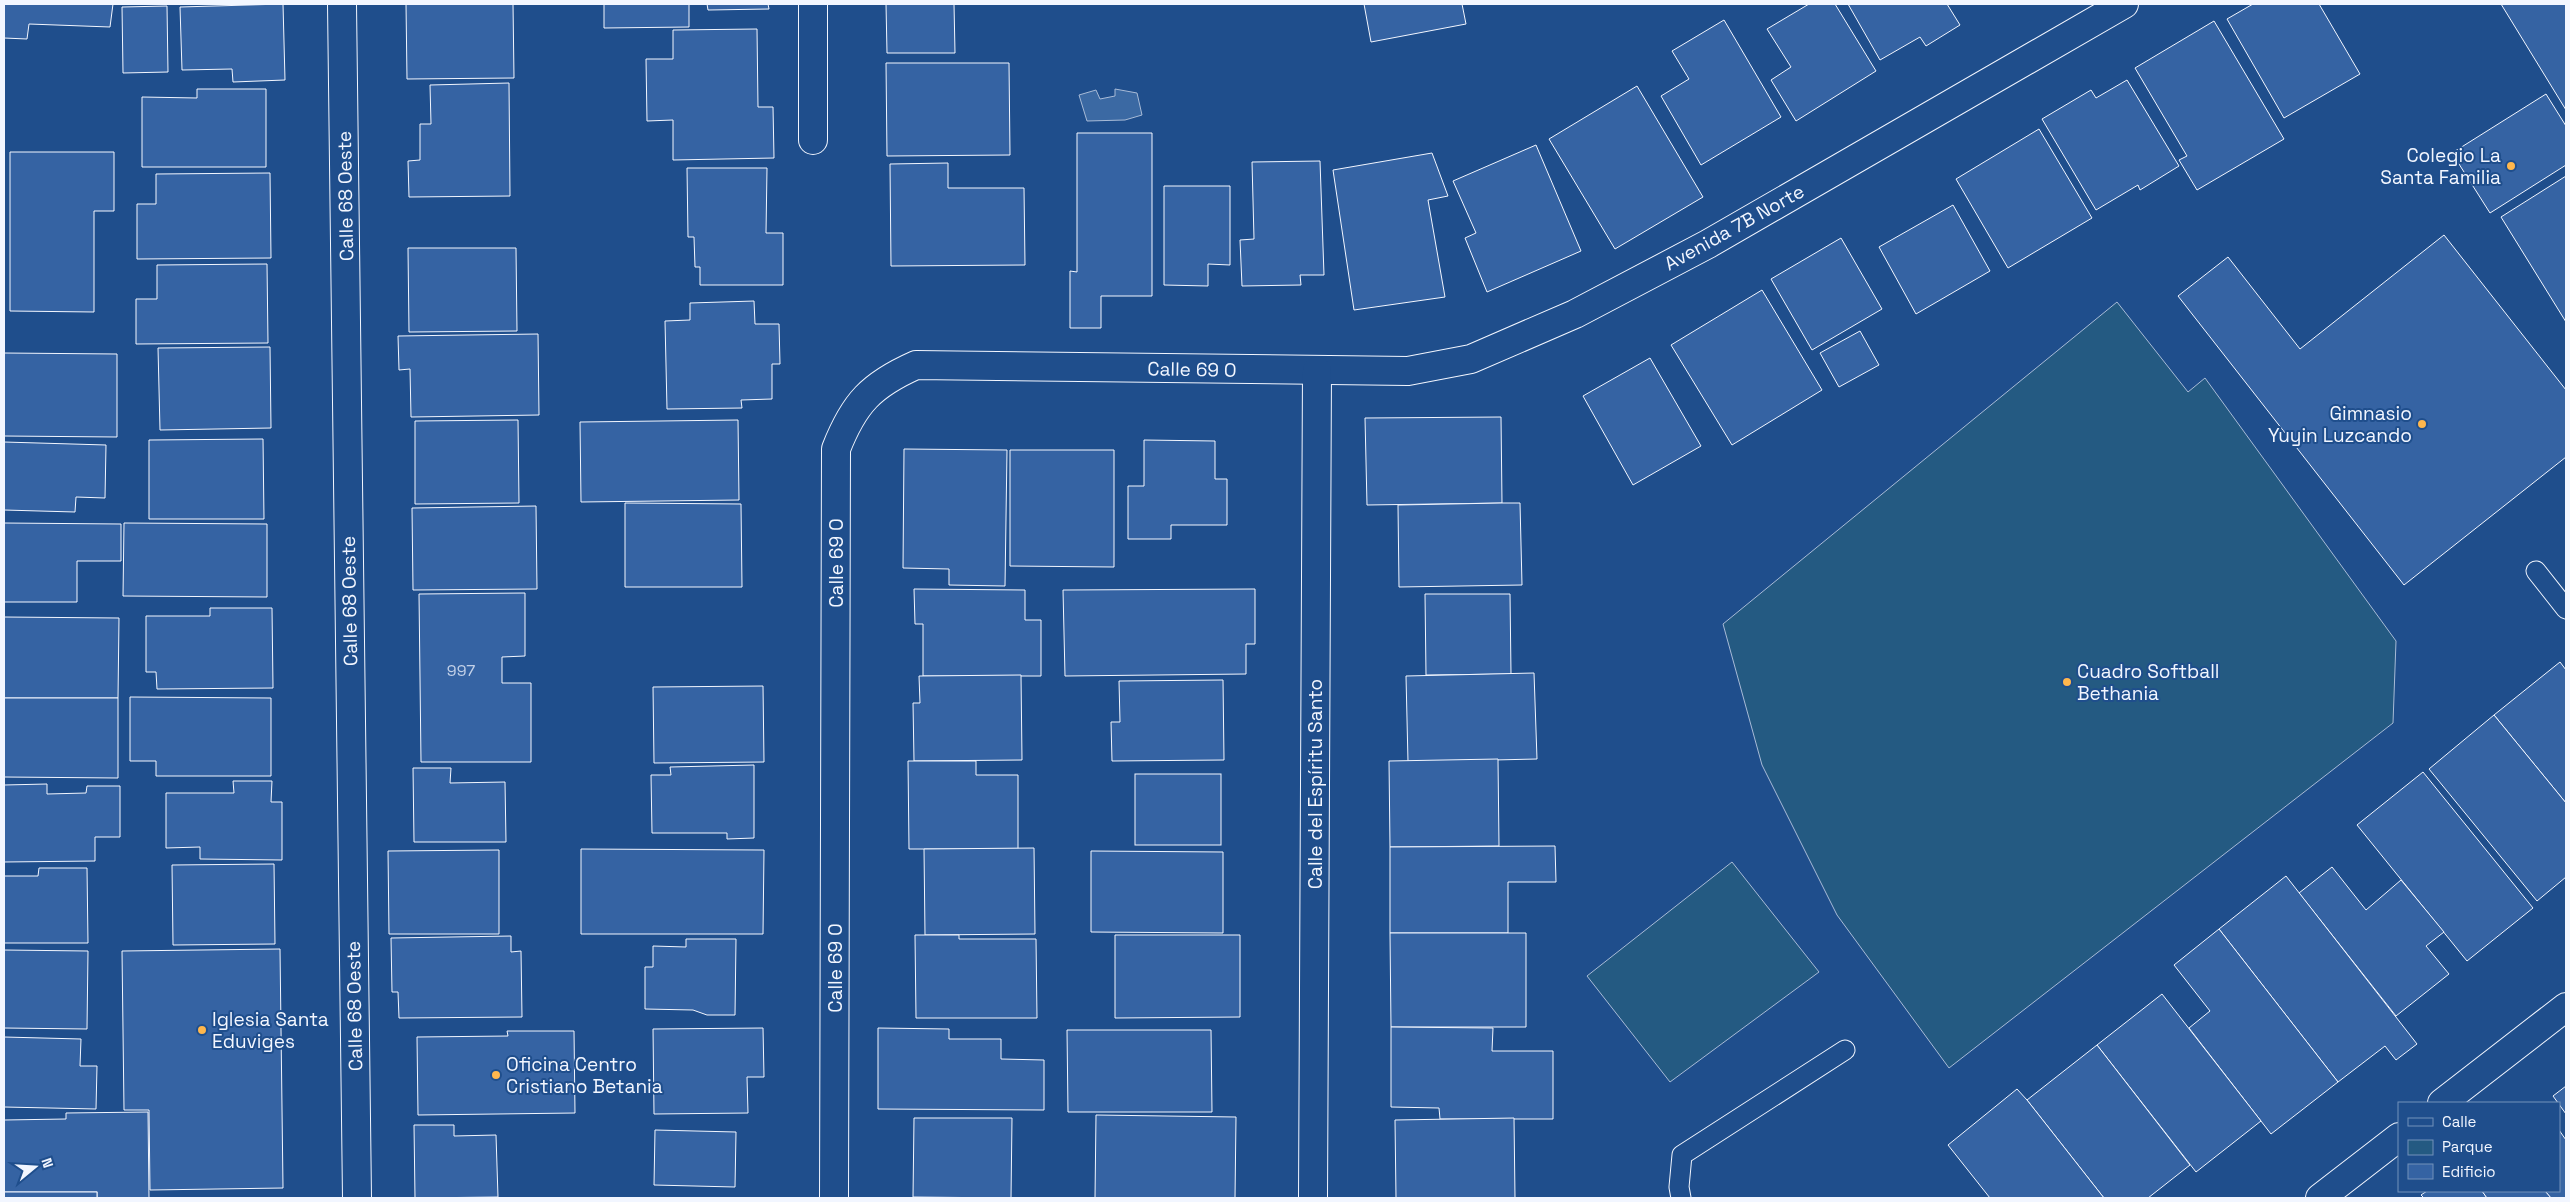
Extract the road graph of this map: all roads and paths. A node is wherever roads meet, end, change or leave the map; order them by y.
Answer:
1 (342, 4) edge
2 (813, 4) edge
3 (2124, 4) edge
4 (813, 140) dead end
5 (1317, 370) junction
6 (2536, 571) dead end
7 (2566, 609) edge
8 (2566, 1007) edge
9 (1845, 1050) dead end
10 (2443, 1102) edge
11 (2398, 1138) edge
12 (356, 1198) edge
13 (834, 1198) edge
14 (1313, 1198) edge
15 (1681, 1198) edge
16 (2320, 1198) edge

1 - 12 street, Calle 68 Oeste
2 - 4 street
3 - 5 street, Avenida 7B Norte
5 - 13 street, Calle 69 O
5 - 14 street, Calle del Espíritu Santo
6 - 7 lane
8 - 10 street
9 - 15 lane
11 - 16 street

